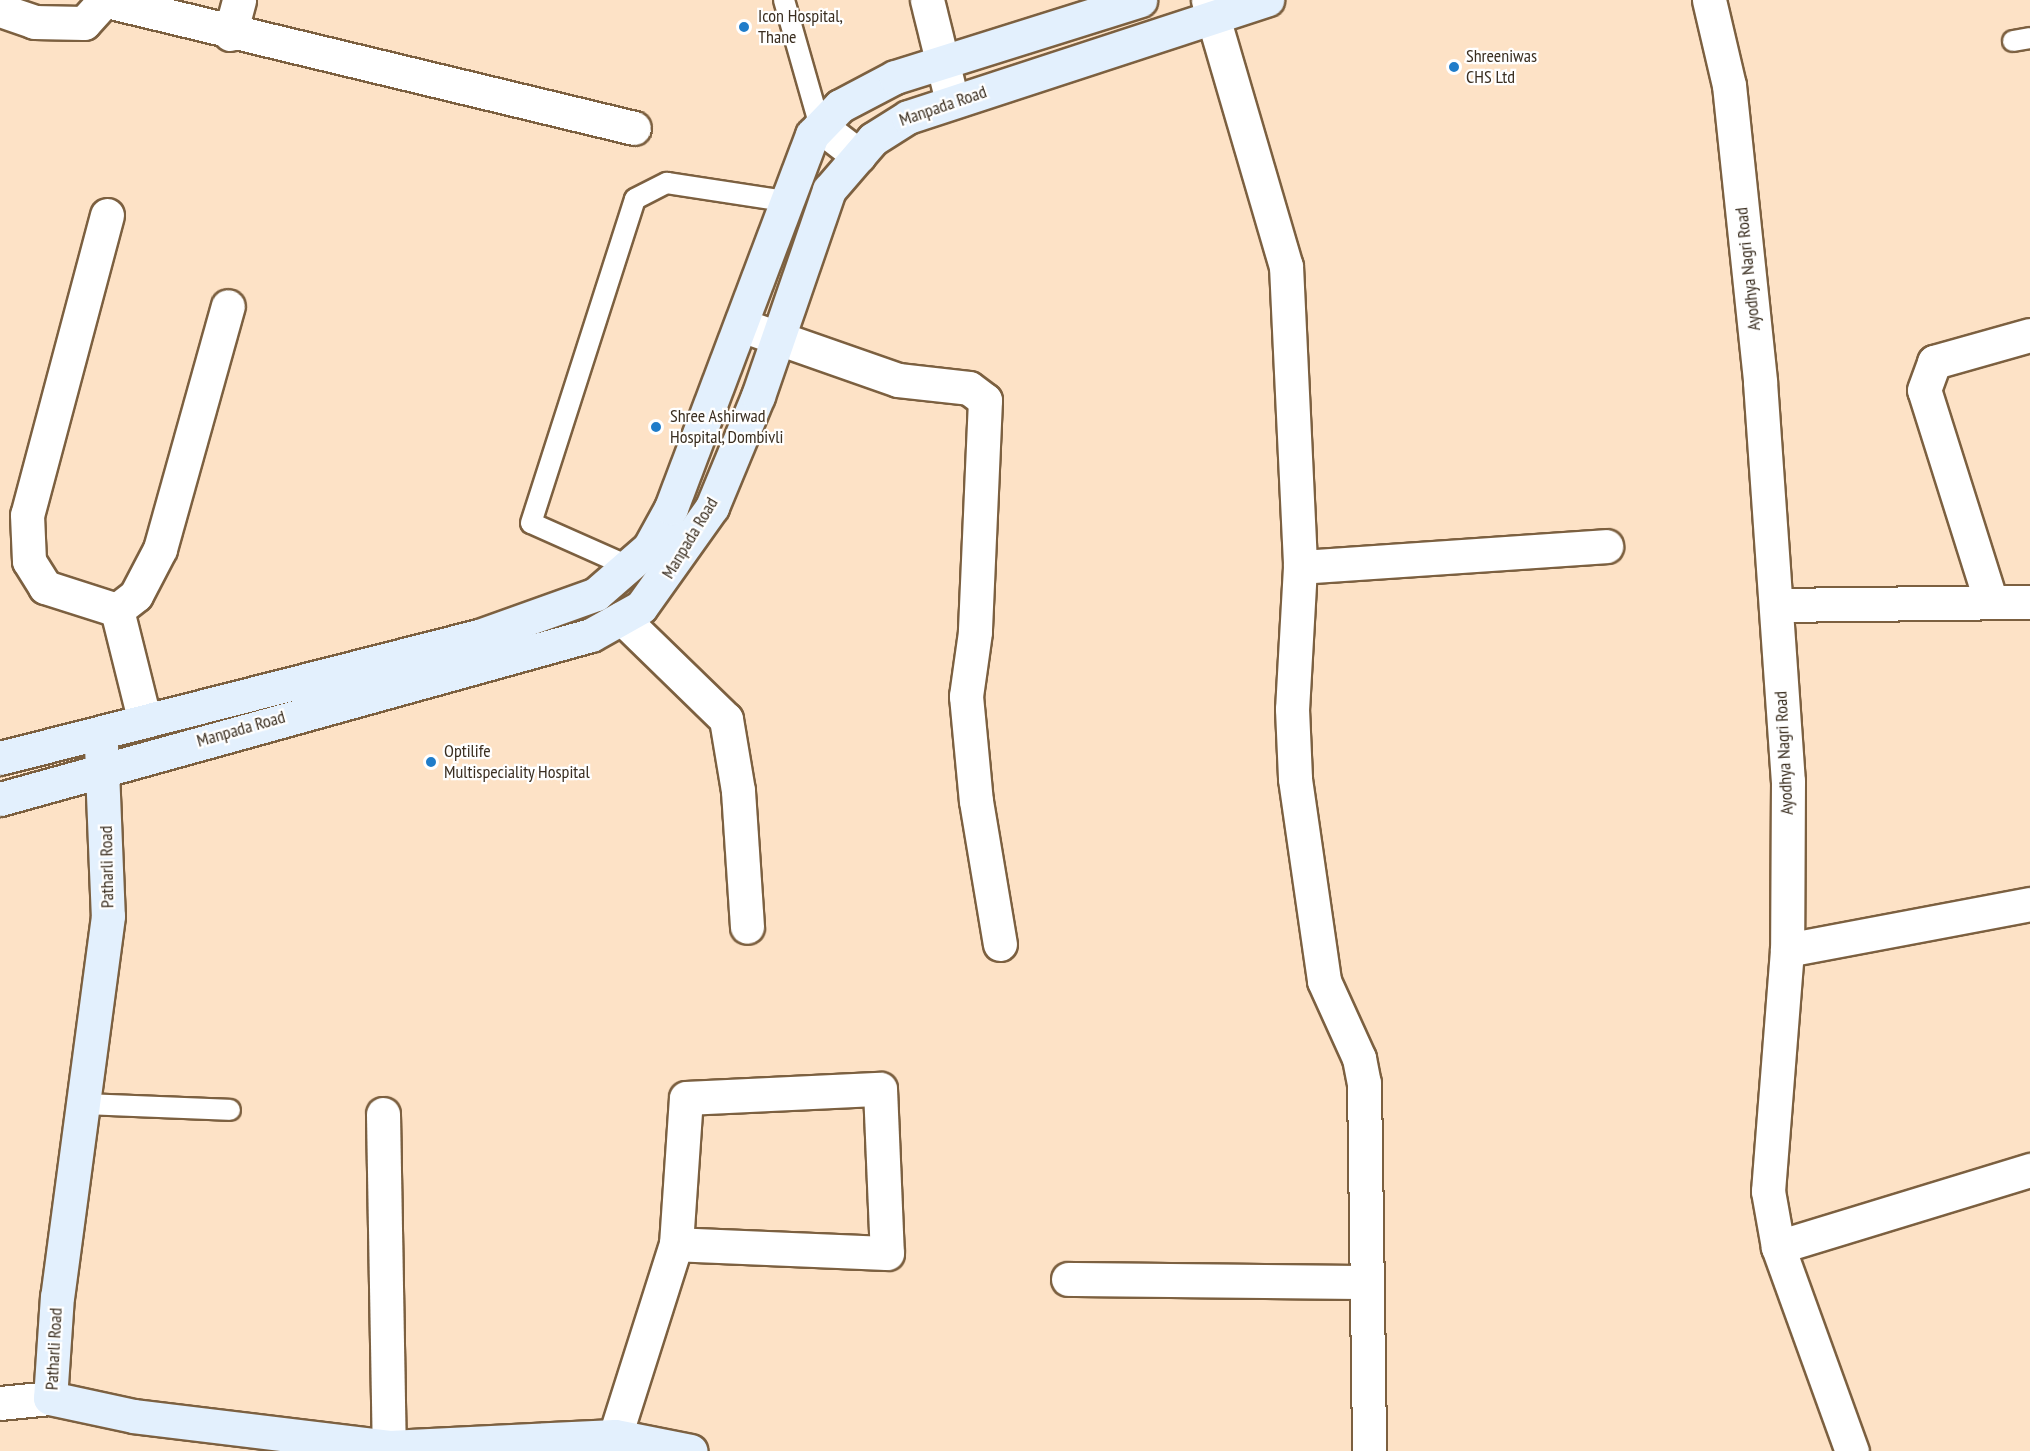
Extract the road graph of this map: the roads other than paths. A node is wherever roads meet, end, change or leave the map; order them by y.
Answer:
1 (239, 0) edge
2 (784, 0) edge
3 (927, 0) edge
4 (1140, 0) edge
5 (1267, 0) edge
6 (1709, 0) edge
7 (102, 2) edge
8 (1221, 8) edge
9 (0, 10) edge
10 (230, 34) junction
11 (942, 63) junction
12 (952, 101) junction
13 (820, 126) junction
14 (634, 128) dead end
15 (859, 156) junction
16 (786, 201) junction
17 (107, 215) dead end
18 (228, 306) dead end
19 (741, 324) junction
20 (2030, 335) edge
21 (778, 338) junction
22 (1606, 546) dead end
23 (630, 567) junction
24 (1300, 567) junction
25 (660, 587) junction
26 (1990, 602) junction
27 (2030, 602) edge
28 (1776, 605) junction
29 (117, 610) junction
30 (622, 618) junction
31 (144, 718) junction
32 (99, 731) junction
33 (0, 758) edge
34 (105, 767) junction
35 (0, 799) edge
36 (2030, 903) edge
37 (747, 927) dead end
38 (1000, 944) dead end
39 (1787, 950) junction
40 (82, 1104) junction
41 (230, 1110) dead end
42 (383, 1114) dead end
43 (2030, 1170) edge
44 (676, 1244) junction
45 (1778, 1247) junction
46 (1068, 1279) dead end
47 (1366, 1282) junction
48 (50, 1398) junction
49 (0, 1403) edge
50 (615, 1436) junction
51 (390, 1449) edge
52 (691, 1451) edge
53 (1369, 1451) edge
54 (1852, 1451) edge

1 - 10 street
2 - 13 lane
3 - 11 street
4 - 11 main road, Manpada Road
5 - 8 main road, Manpada Road
6 - 28 street, Ayodhya Nagri Road
7 - 9 street
7 - 10 street
8 - 12 main road, Manpada Road
8 - 24 street
10 - 14 street
11 - 12 street
11 - 13 main road, Manpada Road
12 - 15 main road, Manpada Road
13 - 15 street
13 - 16 main road, Manpada Road
15 - 21 main road, Manpada Road
16 - 19 main road, Manpada Road
16 - 23 lane
17 - 29 street
18 - 29 street
19 - 21 street
19 - 23 main road, Manpada Road
20 - 26 street
21 - 25 main road, Manpada Road
21 - 38 street
22 - 24 street
23 - 25 main road
23 - 31 main road, Manpada Road
24 - 47 street
25 - 30 main road, Manpada Road
26 - 27 street
26 - 28 street
28 - 39 street, Ayodhya Nagri Road
29 - 31 street
30 - 34 main road, Manpada Road
30 - 37 street
31 - 32 main road, Manpada Road
32 - 33 main road, Manpada Road
32 - 34 main road, Patharli Road
34 - 35 main road, Manpada Road
34 - 40 main road, Patharli Road
36 - 39 street
39 - 45 street, Ayodhya Nagri Road
40 - 41 lane
40 - 48 main road, Patharli Road
42 - 51 street
43 - 45 street
44 - 44 street
44 - 50 street
45 - 54 street, Ayodhya Nagri Road
46 - 47 street
47 - 53 street
48 - 49 street
48 - 51 main road, Patharli Road
50 - 51 main road, Patharli Road
50 - 52 main road, Patharli Road

